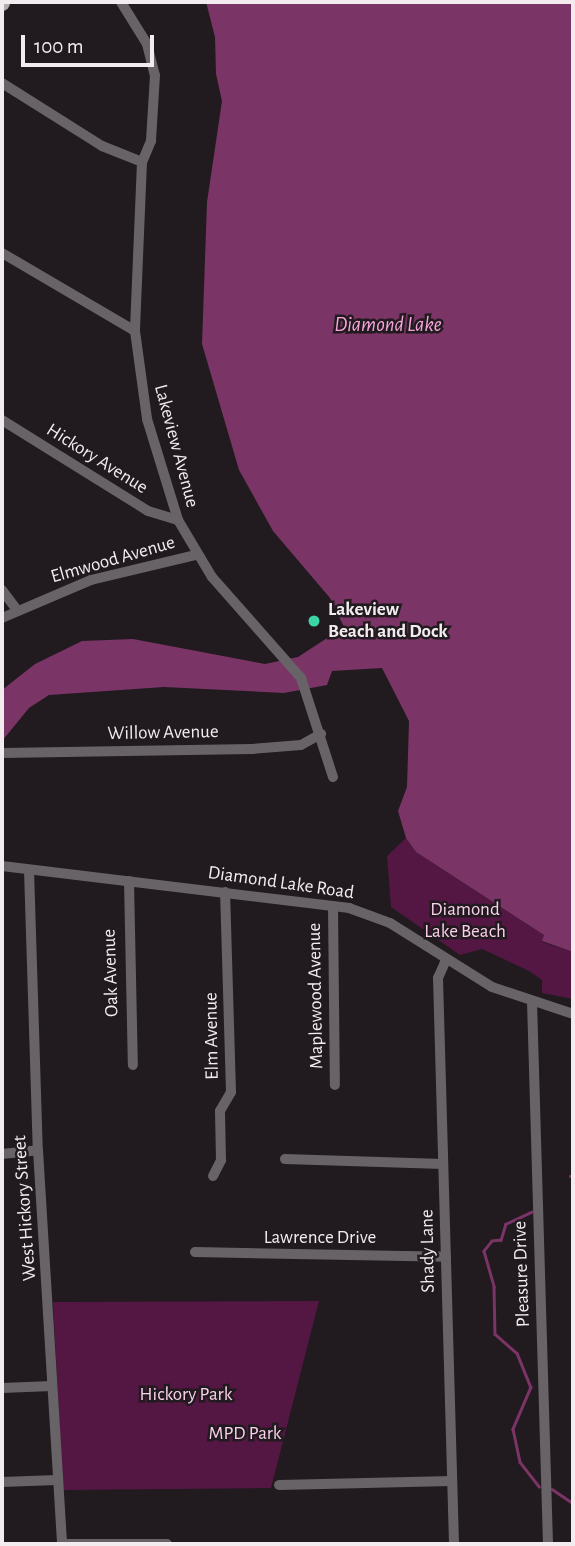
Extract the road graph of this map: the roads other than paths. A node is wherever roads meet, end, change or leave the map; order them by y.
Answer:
1 (121, 2) edge
2 (2, 83) edge
3 (142, 162) junction
4 (2, 253) edge
5 (135, 331) junction
6 (2, 420) edge
7 (177, 520) junction
8 (196, 555) junction
9 (2, 590) edge
10 (17, 610) junction
11 (2, 618) edge
12 (321, 734) junction
13 (2, 754) edge
14 (333, 777) dead end
15 (2, 866) edge
16 (29, 870) junction
17 (129, 881) junction
18 (225, 892) junction
19 (332, 906) junction
20 (446, 960) junction
21 (532, 1002) junction
22 (573, 1014) edge
23 (133, 1065) dead end
24 (335, 1085) dead end
25 (38, 1150) junction
26 (2, 1153) edge
27 (285, 1159) dead end
28 (443, 1164) junction
29 (213, 1176) dead end
30 (195, 1252) dead end
31 (446, 1257) junction
32 (52, 1387) junction
33 (2, 1388) edge
34 (57, 1480) junction
35 (452, 1481) junction
36 (2, 1482) edge
37 (279, 1485) dead end
38 (62, 1544) edge
39 (167, 1544) edge
40 (454, 1544) edge
41 (548, 1544) edge

1 - 3 street, Lakeview Avenue
2 - 3 street
3 - 5 street, Lakeview Avenue
4 - 5 street
5 - 7 street, Lakeview Avenue
6 - 7 street, Hickory Avenue
7 - 8 street, Lakeview Avenue
8 - 10 street, Elmwood Avenue
8 - 12 street, Lakeview Avenue
9 - 10 street
10 - 11 street, Elmwood Avenue
12 - 13 street, Willow Avenue
12 - 14 street, Lakeview Avenue
15 - 16 street, Diamond Lake Road
16 - 17 street, Diamond Lake Road
16 - 25 street, West Hickory Street
17 - 18 street, Diamond Lake Road
17 - 23 street, Oak Avenue
18 - 19 street, Diamond Lake Road
18 - 29 street, Elm Avenue
19 - 20 street, Diamond Lake Road
19 - 24 street, Maplewood Avenue
20 - 21 street, Diamond Lake Road
20 - 28 street, Shady Lane
21 - 22 street, Diamond Lake Road
21 - 41 street, Pleasure Drive
25 - 26 street
25 - 32 street, West Hickory Street
27 - 28 street
28 - 31 street, Shady Lane
30 - 31 street, Lawrence Drive
31 - 35 street, Shady Lane
32 - 33 street
32 - 34 street, West Hickory Street
34 - 36 street
34 - 38 street, West Hickory Street
35 - 37 street
35 - 40 street, Shady Lane
38 - 39 street

